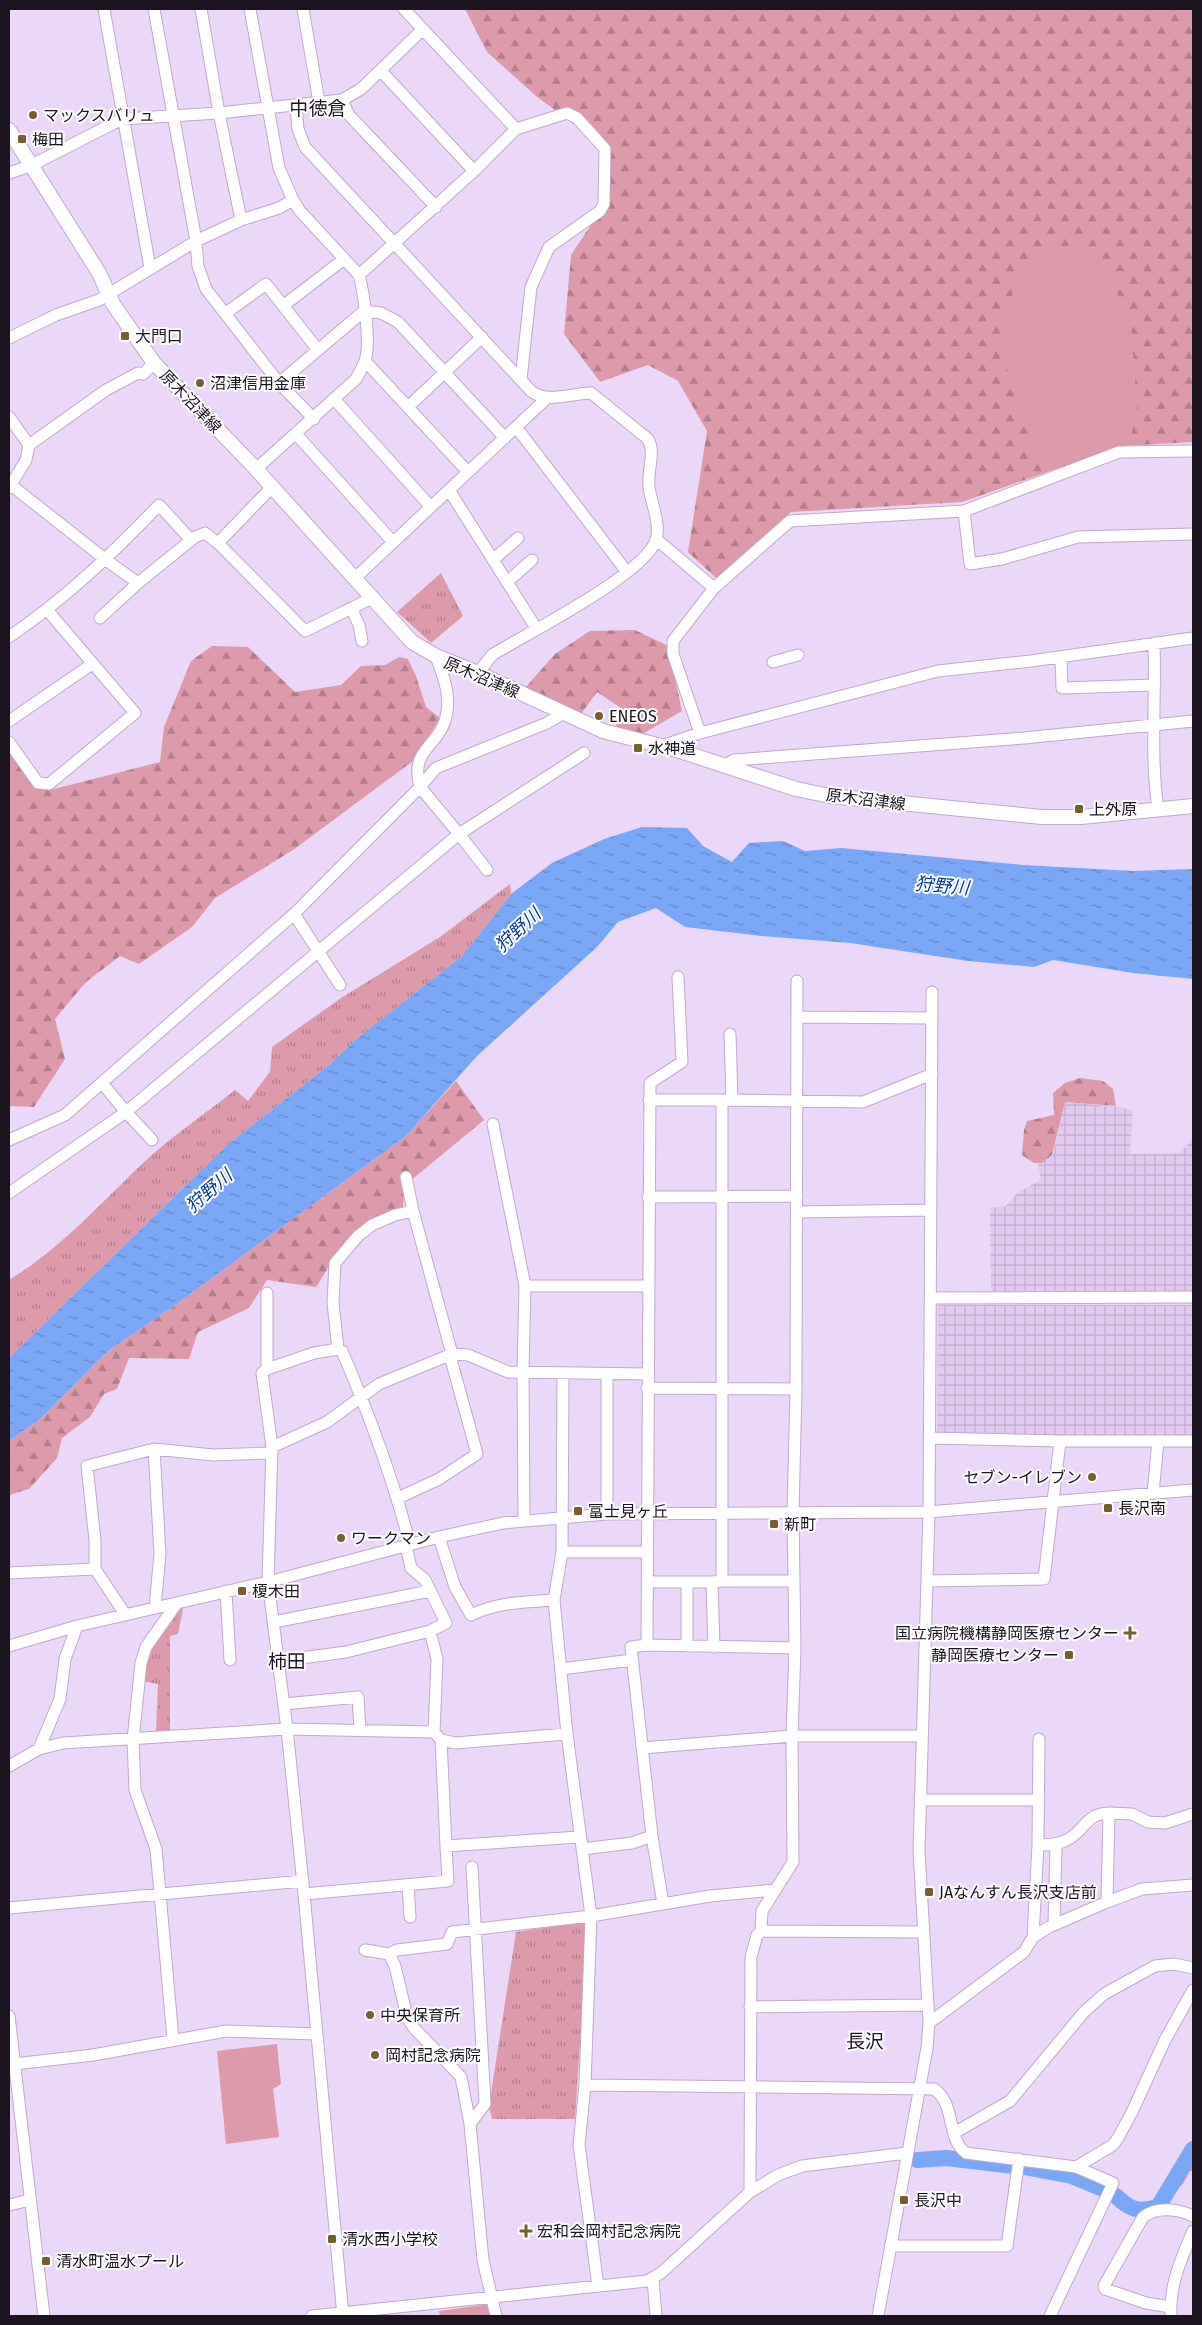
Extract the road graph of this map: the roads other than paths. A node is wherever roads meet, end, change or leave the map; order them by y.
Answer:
1 (104, 9) edge
2 (154, 9) edge
3 (201, 9) edge
4 (250, 9) edge
5 (303, 9) edge
6 (404, 9) edge
7 (422, 30) junction
8 (381, 71) junction
9 (342, 100) junction
10 (319, 102) junction
11 (296, 105) junction
12 (267, 108) junction
13 (219, 113) junction
14 (172, 116) junction
15 (122, 119) junction
16 (516, 129) junction
17 (9, 130) edge
18 (30, 166) junction
19 (474, 171) junction
20 (9, 173) edge
21 (292, 200) junction
22 (436, 207) junction
23 (241, 220) junction
24 (196, 242) junction
25 (395, 244) junction
26 (344, 259) junction
27 (150, 268) junction
28 (359, 275) junction
29 (108, 294) junction
30 (283, 306) junction
31 (364, 311) junction
32 (226, 312) junction
33 (482, 337) junction
34 (9, 338) edge
35 (318, 350) junction
36 (365, 361) junction
37 (154, 362) junction
38 (445, 372) junction
39 (521, 379) junction
40 (279, 383) junction
41 (547, 398) junction
42 (335, 400) junction
43 (408, 408) junction
44 (9, 417) edge
45 (314, 419) junction
46 (516, 427) junction
47 (296, 434) junction
48 (504, 438) junction
49 (29, 445) junction
50 (1193, 451) edge
51 (256, 469) junction
52 (468, 472) junction
53 (10, 487) edge
54 (272, 487) junction
55 (449, 490) junction
56 (430, 506) junction
57 (964, 511) junction
58 (1193, 534) edge
59 (518, 538) dead end
60 (656, 539) junction
61 (191, 540) junction
62 (393, 542) junction
63 (218, 543) junction
64 (106, 560) junction
65 (493, 560) junction
66 (532, 560) dead end
67 (627, 572) junction
68 (354, 579) junction
69 (507, 582) junction
70 (138, 583) junction
71 (714, 588) junction
72 (372, 598) junction
73 (351, 608) junction
74 (48, 611) junction
75 (100, 618) dead end
76 (536, 628) junction
77 (9, 637) edge
78 (1193, 638) edge
79 (362, 641) dead end
80 (1154, 644) junction
81 (798, 655) dead end
82 (436, 656) junction
83 (1061, 657) junction
84 (773, 662) dead end
85 (92, 664) junction
86 (478, 673) junction
87 (1156, 685) junction
88 (564, 713) junction
89 (9, 721) edge
90 (1193, 721) edge
91 (1155, 724) junction
92 (700, 733) junction
93 (9, 742) edge
94 (659, 747) junction
95 (584, 753) dead end
96 (725, 765) junction
97 (420, 787) junction
98 (1193, 806) edge
99 (1158, 809) junction
100 (459, 834) junction
101 (487, 870) dead end
102 (294, 914) junction
103 (318, 952) junction
104 (678, 977) dead end
105 (797, 981) dead end
106 (340, 985) dead end
107 (932, 992) dead end
108 (796, 1017) junction
109 (932, 1018) junction
110 (730, 1034) dead end
111 (932, 1074) junction
112 (102, 1083) junction
113 (649, 1100) junction
114 (727, 1100) junction
115 (795, 1100) junction
116 (126, 1112) junction
117 (493, 1124) dead end
118 (9, 1140) edge
119 (152, 1140) dead end
120 (406, 1177) dead end
121 (9, 1193) edge
122 (796, 1196) junction
123 (648, 1197) junction
124 (722, 1197) junction
125 (931, 1210) junction
126 (413, 1212) junction
127 (796, 1212) junction
128 (525, 1286) junction
129 (649, 1286) junction
130 (267, 1293) dead end
131 (1193, 1297) edge
132 (931, 1298) junction
133 (338, 1349) junction
134 (452, 1354) junction
135 (266, 1370) junction
136 (523, 1372) junction
137 (563, 1374) junction
138 (607, 1374) junction
139 (648, 1374) junction
140 (647, 1388) junction
141 (721, 1390) junction
142 (796, 1390) junction
143 (362, 1397) junction
144 (930, 1438) junction
145 (1060, 1441) junction
146 (1158, 1441) junction
147 (1193, 1441) edge
148 (154, 1449) junction
149 (271, 1450) junction
150 (1193, 1490) edge
151 (1153, 1493) junction
152 (398, 1498) junction
153 (1052, 1502) junction
154 (793, 1512) junction
155 (929, 1512) junction
156 (607, 1514) junction
157 (648, 1514) junction
158 (720, 1514) junction
159 (563, 1517) junction
160 (524, 1521) junction
161 (439, 1537) junction
162 (408, 1545) junction
163 (562, 1552) junction
164 (646, 1552) junction
165 (95, 1569) junction
166 (9, 1573) edge
167 (794, 1581) junction
168 (927, 1581) junction
169 (268, 1582) junction
170 (647, 1582) junction
171 (687, 1582) junction
172 (717, 1582) junction
173 (226, 1591) junction
174 (430, 1591) junction
175 (554, 1600) junction
176 (177, 1603) junction
177 (155, 1607) junction
178 (125, 1614) junction
179 (274, 1622) junction
180 (77, 1626) junction
181 (430, 1631) junction
182 (647, 1645) junction
183 (9, 1646) edge
184 (687, 1646) junction
185 (714, 1647) junction
186 (795, 1648) junction
187 (230, 1660) dead end
188 (632, 1660) junction
189 (279, 1661) junction
190 (561, 1669) junction
191 (284, 1704) junction
192 (287, 1729) junction
193 (360, 1729) junction
194 (567, 1734) junction
195 (437, 1736) junction
196 (792, 1736) junction
197 (921, 1736) junction
198 (1039, 1739) dead end
199 (133, 1740) junction
200 (39, 1748) junction
201 (642, 1748) junction
202 (9, 1766) edge
203 (920, 1800) junction
204 (1039, 1800) junction
205 (1109, 1813) junction
206 (1193, 1814) edge
207 (652, 1836) junction
208 (579, 1837) junction
209 (1038, 1845) junction
210 (1056, 1845) junction
211 (446, 1846) junction
212 (582, 1849) junction
213 (472, 1866) dead end
214 (303, 1881) junction
215 (408, 1884) junction
216 (1193, 1885) edge
217 (774, 1890) junction
218 (304, 1894) junction
219 (162, 1895) junction
220 (1107, 1902) junction
221 (663, 1904) junction
222 (9, 1908) edge
223 (591, 1916) junction
224 (410, 1917) dead end
225 (1054, 1924) junction
226 (477, 1929) junction
227 (761, 1931) junction
228 (923, 1932) junction
229 (1034, 1937) junction
230 (365, 1950) dead end
231 (389, 1954) junction
232 (1193, 1968) edge
233 (1193, 1990) edge
234 (928, 2005) junction
235 (750, 2006) junction
236 (9, 2016) edge
237 (929, 2023) junction
238 (317, 2034) junction
239 (173, 2039) junction
240 (14, 2064) junction
241 (585, 2085) junction
242 (750, 2086) junction
243 (919, 2088) junction
244 (470, 2124) junction
245 (954, 2133) junction
246 (907, 2153) junction
247 (1019, 2160) junction
248 (1076, 2167) junction
249 (750, 2192) junction
250 (30, 2200) junction
251 (9, 2204) edge
252 (1193, 2216) edge
253 (1193, 2231) edge
254 (890, 2246) junction
255 (653, 2279) junction
256 (598, 2286) junction
257 (492, 2298) junction
258 (1171, 2312) edge
259 (343, 2314) edge
260 (44, 2316) edge
261 (312, 2316) edge
262 (496, 2316) edge
263 (656, 2316) edge
264 (878, 2316) edge
265 (1050, 2316) edge

1 - 15 street
2 - 14 street
3 - 13 street
4 - 12 street
5 - 10 street
6 - 7 street
7 - 8 street
7 - 16 street
8 - 9 street
8 - 19 street
9 - 10 street
9 - 22 street
10 - 11 street
11 - 12 street
11 - 25 street
12 - 13 street
12 - 21 street
13 - 14 street
13 - 23 street
14 - 15 street
14 - 24 street
15 - 18 street
15 - 27 street
16 - 19 street
16 - 39 street
17 - 18 main road, 原木沼津線
18 - 20 street
18 - 29 main road, 原木沼津線
19 - 22 street
21 - 23 street
21 - 26 street
22 - 25 street
23 - 24 street
24 - 27 street
24 - 32 street
25 - 28 street
25 - 33 street
26 - 28 street
26 - 30 street
27 - 29 street
28 - 31 street
29 - 34 street
29 - 37 main road, 原木沼津線
30 - 32 street
30 - 35 street
31 - 35 street
31 - 36 street
31 - 38 street
32 - 40 street
33 - 38 street
33 - 39 street
35 - 40 street
36 - 42 street
36 - 43 street
37 - 49 street
37 - 51 main road, 原木沼津線
38 - 43 street
38 - 48 street
39 - 41 street
40 - 45 street
41 - 46 street
41 - 60 street
42 - 45 street
42 - 56 street
43 - 52 street
44 - 49 street
45 - 47 street
46 - 48 street
46 - 67 street
47 - 51 street
47 - 62 street
48 - 52 street
49 - 53 street
50 - 57 street
51 - 54 main road, 原木沼津線
52 - 55 street
53 - 64 street
54 - 63 street
54 - 68 main road, 原木沼津線
55 - 56 street
55 - 65 street
56 - 62 street
57 - 58 street
57 - 71 street
59 - 65 street
60 - 67 street
60 - 71 street
61 - 63 street
61 - 64 street
61 - 70 street
62 - 68 street
63 - 73 street
64 - 70 street
64 - 74 street
65 - 69 street
66 - 69 street
67 - 76 street
68 - 72 main road, 原木沼津線
69 - 76 street
70 - 75 street
71 - 92 street
72 - 73 street
72 - 82 main road, 原木沼津線
73 - 79 street
74 - 77 street
74 - 85 street
76 - 86 street
78 - 80 street
80 - 83 street
80 - 87 street
81 - 84 street
82 - 86 main road, 原木沼津線
82 - 97 street
83 - 87 street
83 - 92 street
85 - 89 street
85 - 93 street
86 - 88 main road, 原木沼津線
87 - 91 street
88 - 94 main road, 原木沼津線
88 - 97 street
90 - 91 street
91 - 96 street
91 - 99 street
92 - 94 street
94 - 96 main road, 原木沼津線
95 - 100 street
96 - 99 main road, 原木沼津線
97 - 100 street
97 - 102 street
98 - 99 main road, 原木沼津線
100 - 101 street
100 - 103 street
102 - 103 street
102 - 112 street
103 - 106 street
103 - 116 street
104 - 113 street
105 - 108 street
107 - 109 street
108 - 109 street
108 - 115 street
109 - 111 street
110 - 114 street
111 - 115 street
111 - 125 street
112 - 116 street
112 - 118 street
113 - 114 street
113 - 123 street
114 - 115 street
114 - 124 street
115 - 122 street
116 - 119 street
116 - 121 street
117 - 128 street
120 - 126 street
122 - 124 street
122 - 127 street
123 - 124 street
123 - 129 street
124 - 141 street
125 - 127 street
125 - 132 street
126 - 133 street
126 - 134 street
127 - 142 street
128 - 129 street
128 - 136 street
129 - 139 street
130 - 135 street
131 - 132 street
132 - 144 street
133 - 135 street
133 - 143 street
134 - 136 street
134 - 143 street
134 - 152 street
135 - 149 street
136 - 137 street
136 - 160 street
137 - 138 street
137 - 159 street
138 - 139 street
138 - 156 street
139 - 140 street
140 - 141 street
140 - 157 street
141 - 142 street
141 - 158 street
142 - 154 street
143 - 149 street
143 - 152 street
144 - 145 street
144 - 155 street
145 - 146 street
145 - 153 street
146 - 147 street
146 - 151 street
148 - 149 street
148 - 165 street
148 - 177 street
149 - 169 street
150 - 151 street
151 - 153 street
152 - 162 street
153 - 155 street
153 - 168 street
154 - 155 street
154 - 158 street
154 - 167 street
155 - 168 street
156 - 157 street
156 - 159 street
157 - 158 street
157 - 164 street
158 - 172 street
159 - 160 street
159 - 163 street
160 - 161 street
161 - 162 street
161 - 175 street
162 - 169 street
162 - 174 street
163 - 164 street
163 - 175 street
164 - 170 street
165 - 166 street
165 - 178 street
167 - 172 street
167 - 186 street
168 - 197 street
169 - 173 street
169 - 179 street
170 - 171 street
170 - 182 street
171 - 172 street
171 - 184 street
172 - 185 street
173 - 176 street
173 - 187 street
174 - 179 street
174 - 181 street
175 - 190 street
176 - 177 street
176 - 199 street
177 - 178 street
178 - 180 street
179 - 189 street
180 - 183 street
180 - 200 street
181 - 189 street
181 - 195 street
182 - 184 street
182 - 188 street
184 - 185 street
185 - 186 street
186 - 196 street
188 - 190 street
188 - 201 street
189 - 191 street
190 - 194 street
191 - 192 street
191 - 193 street
192 - 193 street
192 - 199 street
192 - 214 street
193 - 195 street
194 - 195 street
194 - 208 street
195 - 211 street
196 - 197 street
196 - 201 street
196 - 217 street
197 - 203 street
198 - 204 street
199 - 200 street
199 - 219 street
200 - 202 street
201 - 207 street
203 - 204 street
203 - 228 street
204 - 209 street
205 - 206 street
205 - 210 street
205 - 220 street
207 - 212 street
207 - 221 street
208 - 211 street
208 - 212 street
209 - 210 street
209 - 229 street
210 - 225 street
211 - 215 street
212 - 223 street
213 - 226 street
214 - 218 street
214 - 219 street
215 - 218 street
215 - 224 street
216 - 220 street
217 - 221 street
217 - 227 street
218 - 238 street
219 - 222 street
219 - 239 street
220 - 225 street
221 - 223 street
223 - 226 street
223 - 241 street
225 - 229 street
226 - 231 street
226 - 244 street
227 - 228 street
227 - 235 street
228 - 234 street
229 - 237 street
230 - 231 street
231 - 244 street
232 - 245 street
233 - 248 street
234 - 235 street
234 - 237 street
235 - 242 street
236 - 240 street
237 - 243 street
238 - 239 street
238 - 259 street
239 - 240 street
240 - 250 street
241 - 242 street
241 - 256 street
242 - 243 street
242 - 249 street
243 - 245 street
243 - 246 street
244 - 257 street
245 - 247 street
246 - 249 street
246 - 254 street
247 - 248 street
247 - 254 street
248 - 265 street
249 - 255 street
250 - 251 street
250 - 260 street
252 - 258 street
253 - 258 street
254 - 264 street
255 - 256 street
255 - 263 street
256 - 257 street
257 - 259 street
257 - 262 street
259 - 261 street

